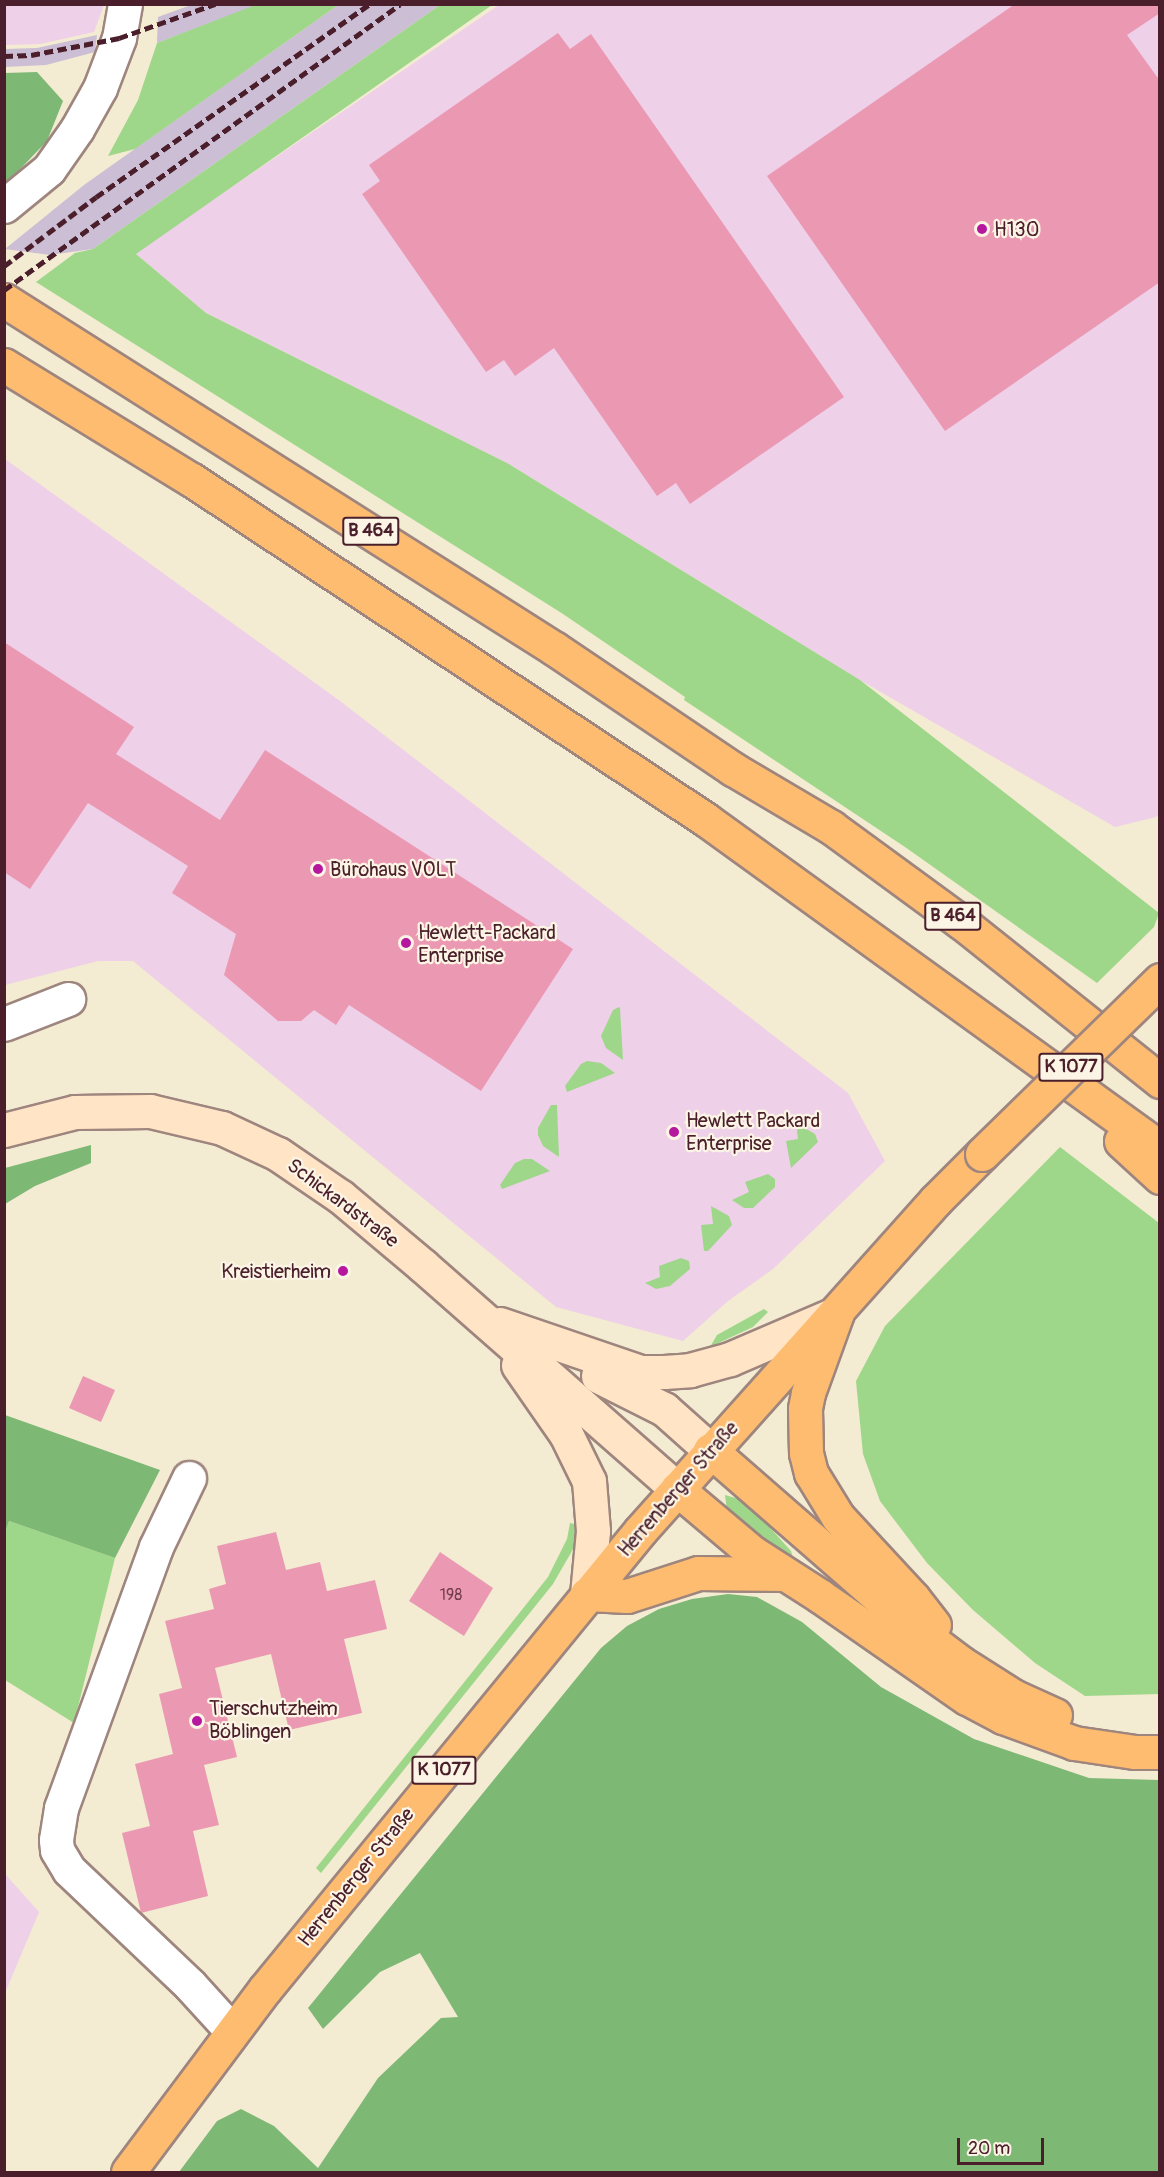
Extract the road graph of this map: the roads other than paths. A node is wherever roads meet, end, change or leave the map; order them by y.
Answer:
1 (125, 4) edge
2 (4, 206) edge
3 (4, 300) edge
4 (4, 365) edge
5 (1160, 980) edge
6 (68, 999) dead end
7 (4, 1024) edge
8 (1023, 1050) junction
9 (1160, 1081) edge
10 (4, 1130) edge
11 (1160, 1148) edge
12 (1160, 1177) edge
13 (837, 1313) junction
14 (487, 1319) junction
15 (710, 1450) junction
16 (189, 1478) dead end
17 (677, 1488) junction
18 (784, 1574) junction
19 (587, 1594) junction
20 (961, 1663) junction
21 (1160, 1734) edge
22 (1160, 1752) edge
23 (232, 2031) junction
24 (128, 2172) edge

1 - 2 street
3 - 9 main road, B 464
4 - 8 main road, B 464
5 - 13 main road, Herrenberger Straße / K 1077, bridge
6 - 7 street
8 - 11 main road, B 464
8 - 12 main road, B 464
10 - 14 street, Schickardstraße
13 - 14 street
13 - 15 main road, Herrenberger Straße / K 1077
13 - 20 main road
14 - 15 street, Schickardstraße
14 - 17 street, Schickardstraße
14 - 19 street
15 - 17 main road, Herrenberger Straße / K 1077
15 - 20 main road
16 - 23 street
17 - 18 main road
17 - 19 main road, Herrenberger Straße / K 1077
18 - 19 main road
18 - 22 main road
19 - 23 main road, Herrenberger Straße / K 1077
20 - 21 main road
23 - 24 main road, Herrenberger Straße / K 1077

